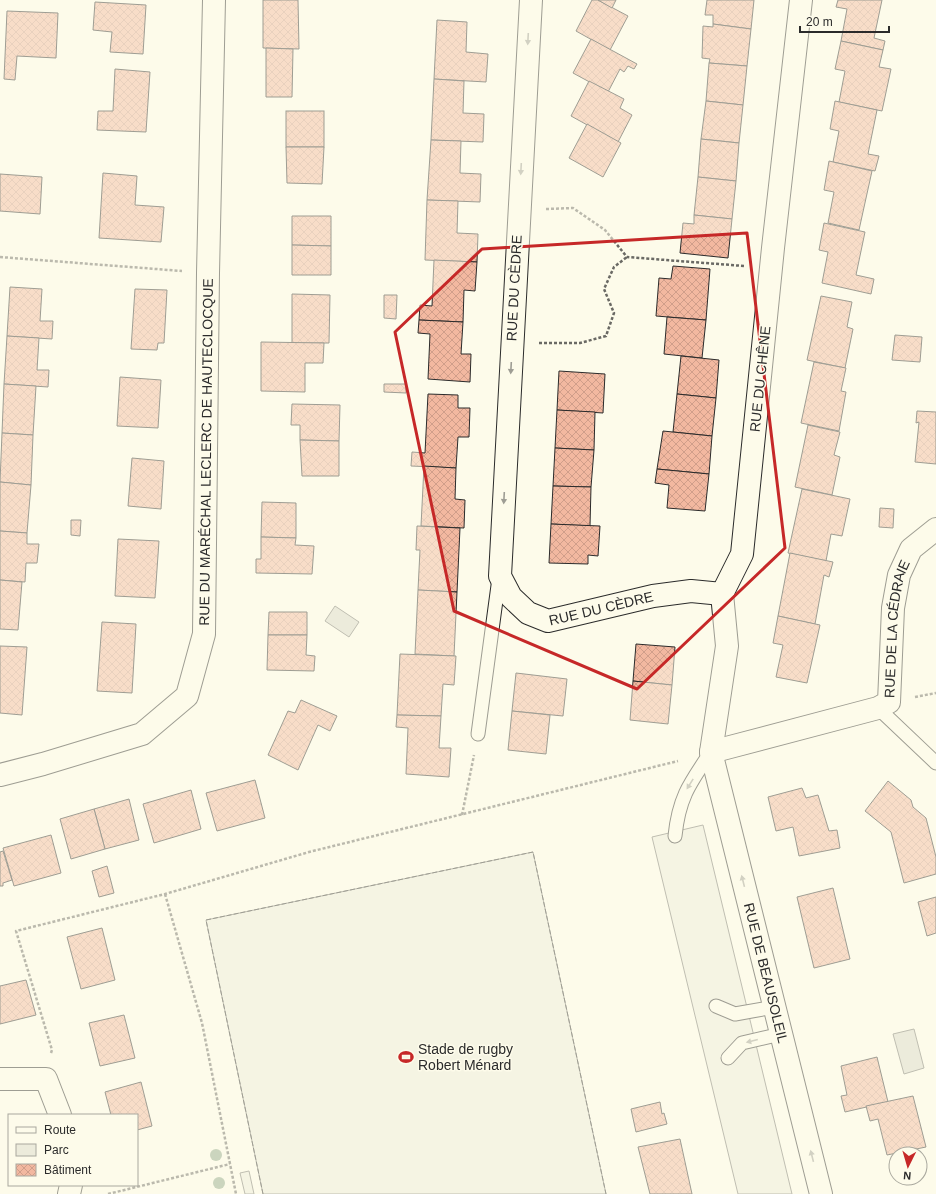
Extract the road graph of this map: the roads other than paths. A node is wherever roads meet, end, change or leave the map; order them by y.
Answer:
1 (214, 0) edge
2 (531, 0) edge
3 (801, 0) edge
4 (936, 529) edge
5 (500, 576) junction
6 (722, 594) junction
7 (878, 708) junction
8 (478, 734) road end
9 (711, 752) junction
10 (936, 763) edge
11 (0, 775) edge
12 (675, 836) dead end
13 (716, 1006) dead end
14 (774, 1007) junction
15 (781, 1034) junction
16 (728, 1058) dead end
17 (0, 1079) edge
18 (60, 1114) edge
19 (826, 1193) edge

1 - 11 street, RUE DU MARÉCHAL LECLERC DE HAUTECLOCQUE
2 -> 5 street, RUE DU CÈDRE
3 - 6 street, RUE DU CHÊNE
4 - 7 street, RUE DE LA CÉDRAIE
5 - 6 street, RUE DU CÈDRE
5 - 8 lane, RUE DU CÈDRE
6 - 9 street
7 - 9 street, RUE DE LA CÉDRAIE
7 - 10 lane
9 -> 12 lane
14 -> 9 street, RUE DE BEAUSOLEIL
13 - 14 lane
14 - 15 street, RUE DE BEAUSOLEIL
15 -> 16 lane
19 -> 15 street, RUE DE BEAUSOLEIL
17 - 18 street

